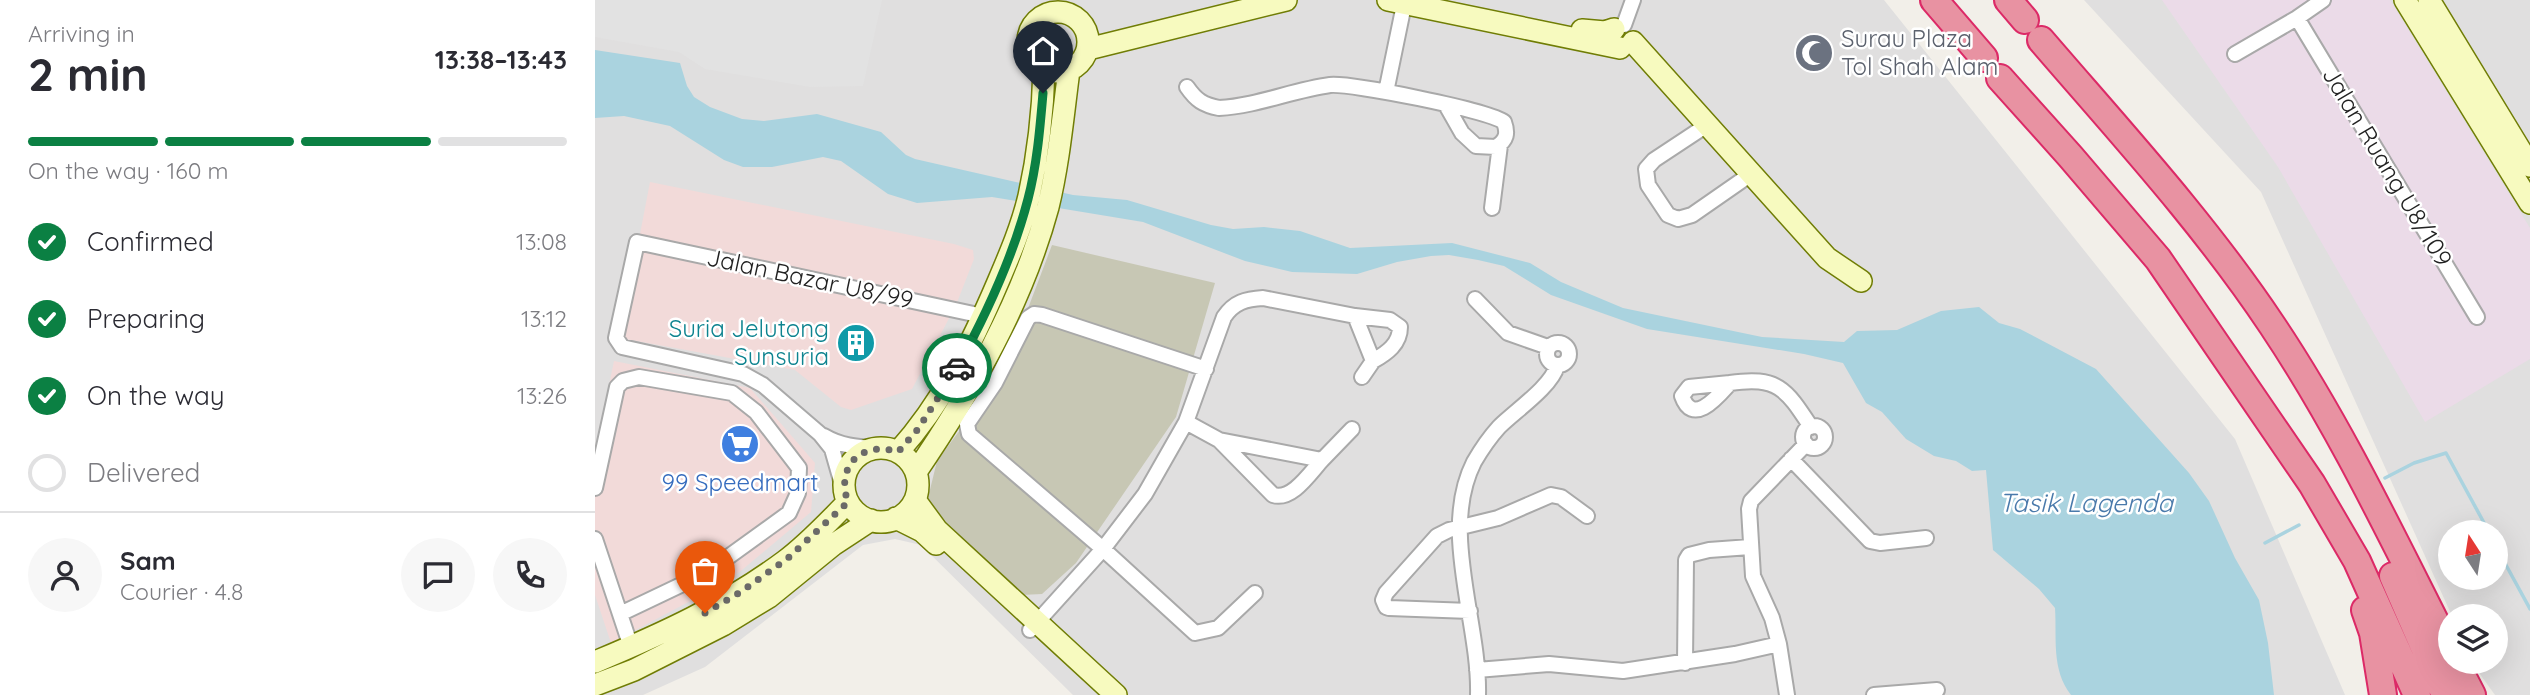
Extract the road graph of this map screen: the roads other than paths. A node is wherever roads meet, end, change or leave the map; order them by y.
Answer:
1 (1232, 0) edge
2 (1286, 0) edge
3 (1443, 0) edge
4 (1633, 0) edge
5 (1934, 0) edge
6 (2323, 0) edge
7 (2405, 0) edge
8 (2429, 0) edge
9 (1399, 1) edge
10 (1050, 6) edge
11 (2297, 18) junction
12 (2025, 20) edge
13 (1082, 26) edge
14 (1623, 36) junction
15 (2235, 54) dead end
16 (1983, 58) dead end
17 (1044, 69) junction
18 (1069, 70) junction
19 (2000, 78) dead end
20 (1187, 87) dead end
21 (1386, 92) junction
22 (1446, 105) junction
23 (1707, 125) junction
24 (1500, 145) junction
25 (1046, 162) junction
26 (2530, 166) edge
27 (1751, 174) junction
28 (2530, 203) edge
29 (1492, 208) dead end
30 (1861, 281) dead end
31 (1475, 299) dead end
32 (983, 316) junction
33 (1355, 316) junction
34 (2477, 317) dead end
35 (1373, 361) junction
36 (1206, 369) junction
37 (1362, 377) dead end
38 (1730, 383) dead end
39 (763, 385) junction
40 (748, 404) junction
41 (1186, 422) junction
42 (1352, 429) dead end
43 (820, 434) junction
44 (1219, 440) junction
45 (875, 448) junction
46 (898, 452) junction
47 (1791, 459) junction
48 (1322, 460) junction
49 (916, 472) junction
50 (2361, 476) junction
51 (595, 488) edge
52 (846, 496) junction
53 (915, 500) junction
54 (1587, 516) dead end
55 (897, 518) junction
56 (871, 520) junction
57 (1460, 527) junction
58 (1926, 538) dead end
59 (595, 539) edge
60 (2344, 539) junction
61 (1750, 547) junction
62 (1103, 549) junction
63 (1255, 593) dead end
64 (1470, 611) junction
65 (620, 614) junction
66 (1033, 626) junction
67 (2438, 627) edge
68 (1779, 644) junction
69 (631, 647) junction
70 (595, 662) edge
71 (1685, 663) junction
72 (1477, 670) junction
73 (2461, 674) edge
74 (595, 685) edge
75 (1937, 690) dead end
76 (1099, 695) edge
77 (1117, 695) edge
78 (1478, 695) edge
79 (1787, 695) edge
80 (1874, 695) edge
81 (2383, 695) edge
82 (2417, 695) edge
83 (2445, 695) edge
84 (2472, 695) edge

1 - 13 street
2 - 13 street
3 - 14 street
4 - 14 street
5 - 16 highway
6 - 11 street
7 - 28 street
8 - 26 street
9 - 14 street
9 - 21 street
10 - 13 street
10 - 17 street
11 - 15 street
11 - 34 street, Jalan Ruang U8/109
12 - 50 highway
13 - 18 street
14 - 23 street
17 - 18 street
17 - 25 street
18 - 25 street
19 - 60 highway
20 - 21 street
21 - 22 street
22 - 24 street
22 - 24 street
23 - 27 street
23 - 27 street
24 - 29 street
25 - 32 street
25 - 49 street
27 - 30 street
31 - 57 street
32 - 39 street, Jalan Bazar U8/99
32 - 46 street
33 - 35 street
33 - 35 street
33 - 36 street
35 - 37 street
36 - 41 street
36 - 62 street
38 - 47 street
39 - 40 street
39 - 43 street
40 - 51 street
40 - 65 street
41 - 44 street
41 - 62 street
42 - 48 street
43 - 45 street
43 - 52 street
44 - 48 street
44 - 48 street
45 - 46 street
45 - 52 street
46 - 49 street
47 - 58 street
47 - 61 street
49 - 53 street
50 - 67 highway
50 - 83 highway
52 - 56 street
52 - 69 street
53 - 55 street
53 - 66 street
54 - 57 street
55 - 56 street
55 - 66 street
56 - 74 street
57 - 64 street
57 - 64 street
59 - 65 street
60 - 81 highway
60 - 82 highway
61 - 68 street
61 - 71 street
62 - 63 street
62 - 66 street
64 - 72 street
65 - 69 street
66 - 76 street
66 - 77 street
68 - 71 street
68 - 79 street
69 - 70 street
71 - 72 street
72 - 78 street
73 - 84 highway
75 - 80 street

